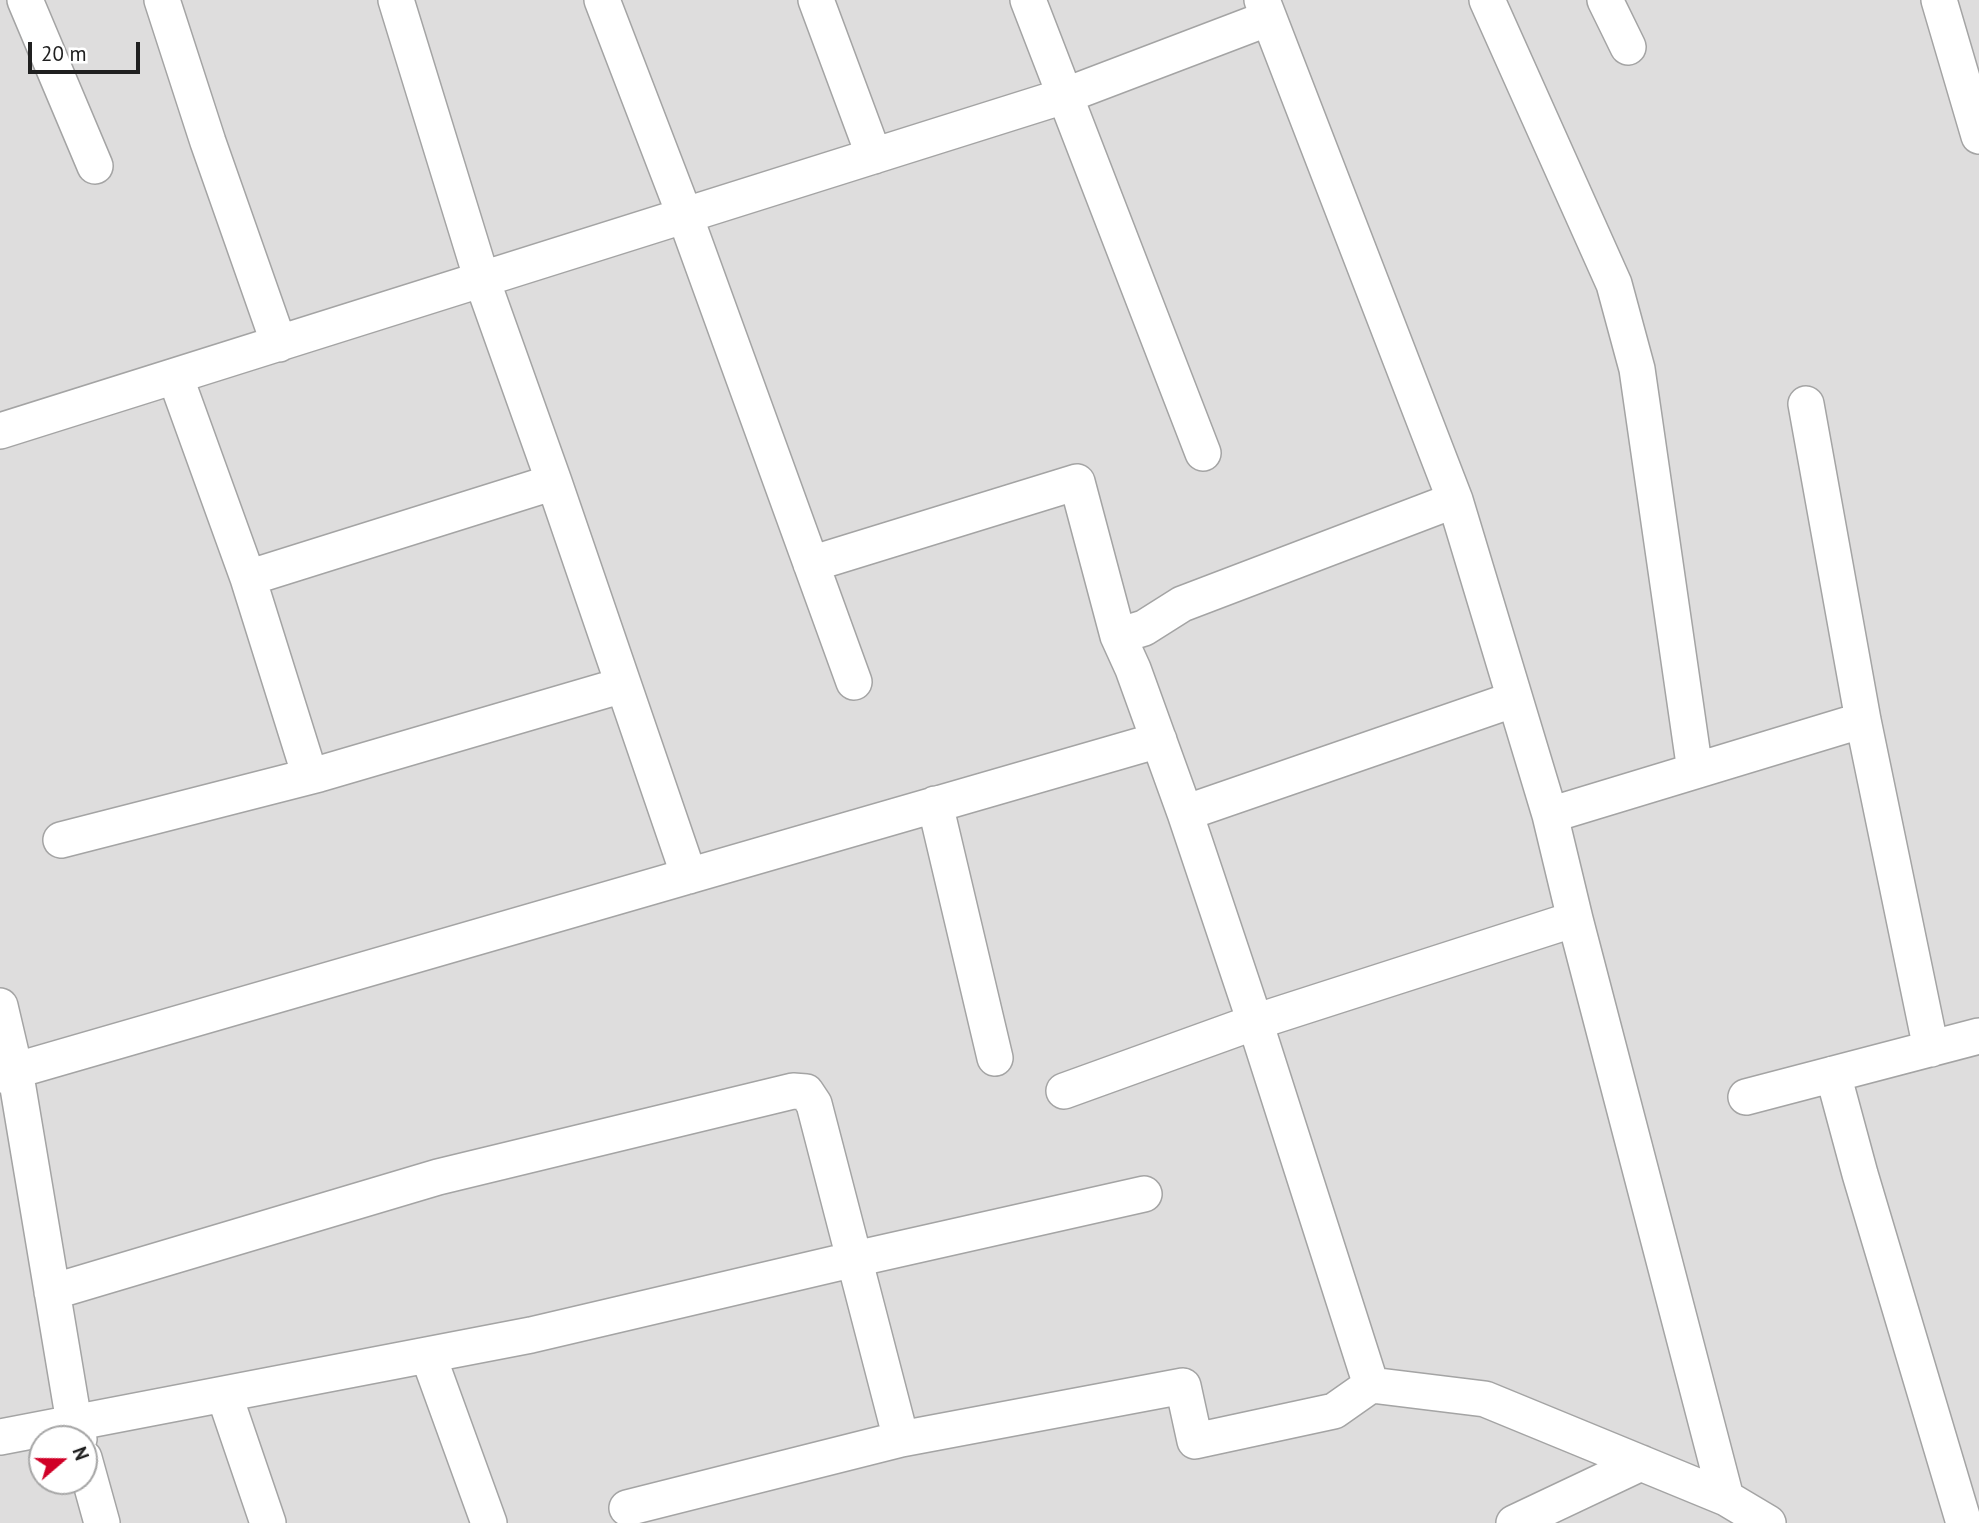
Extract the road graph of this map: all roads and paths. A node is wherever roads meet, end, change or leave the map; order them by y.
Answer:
1 (25, 0) edge
2 (162, 0) edge
3 (396, 0) edge
4 (602, 0) edge
5 (816, 0) edge
6 (1028, 0) edge
7 (1487, 0) edge
8 (1605, 0) edge
9 (1939, 0) edge
10 (1266, 9) edge
11 (1628, 47) dead end
12 (1064, 96) junction
13 (1979, 136) edge
14 (874, 156) junction
15 (95, 166) dead end
16 (685, 216) junction
17 (482, 280) junction
18 (279, 344) junction
19 (175, 376) junction
20 (1806, 404) dead end
21 (0, 431) edge
22 (1203, 453) dead end
23 (554, 482) junction
24 (1455, 500) junction
25 (811, 564) junction
26 (248, 578) junction
27 (1118, 636) junction
28 (854, 682) dead end
29 (623, 685) junction
30 (1515, 699) junction
31 (1863, 720) junction
32 (1159, 740) junction
33 (1695, 771) junction
34 (310, 776) junction
35 (935, 804) junction
36 (1185, 813) junction
37 (1550, 815) junction
38 (61, 840) dead end
39 (689, 876) junction
40 (1575, 919) junction
41 (0, 1006) edge
42 (1255, 1022) junction
43 (1979, 1036) edge
44 (1931, 1049) junction
45 (995, 1058) dead end
46 (8, 1073) edge
47 (1833, 1074) junction
48 (1064, 1091) dead end
49 (1746, 1097) dead end
50 (1144, 1194) dead end
51 (855, 1259) junction
52 (52, 1292) junction
53 (428, 1355) junction
54 (1371, 1385) junction
55 (223, 1394) junction
56 (75, 1425) edge
57 (98, 1425) edge
58 (28, 1435) edge
59 (0, 1437) edge
60 (901, 1439) junction
61 (1641, 1463) junction
62 (94, 1495) edge
63 (1726, 1498) junction
64 (627, 1508) dead end
65 (102, 1523) edge
66 (268, 1523) edge
67 (489, 1523) edge
68 (1514, 1523) edge
69 (1768, 1523) edge
70 (1964, 1523) edge

1 - 15 street
2 - 18 street
3 - 17 street
4 - 16 street
5 - 14 street
6 - 12 street
7 - 33 street
8 - 11 street
9 - 13 street
10 - 12 street
10 - 24 street
12 - 14 street
12 - 22 street
14 - 16 street
16 - 17 street
16 - 25 street
17 - 18 street
17 - 23 street
18 - 19 street
19 - 21 street
19 - 26 street
20 - 31 street
23 - 26 street
23 - 29 street
24 - 27 street
24 - 30 street
25 - 27 street
25 - 28 street
26 - 34 street
27 - 32 street
29 - 34 street
29 - 39 street
30 - 36 street
30 - 37 street
31 - 33 street
31 - 44 street
32 - 35 street
32 - 36 street
33 - 37 street
34 - 38 street
35 - 39 street
35 - 45 street
36 - 42 street
37 - 40 street
39 - 46 street
40 - 42 street
40 - 63 street
41 - 46 street
42 - 48 street
42 - 54 street
43 - 44 street
44 - 47 street
46 - 52 street
47 - 49 street
47 - 70 street
50 - 51 street
51 - 52 street
51 - 53 street
51 - 60 street
52 - 56 street
53 - 55 street
53 - 67 street
54 - 60 street
54 - 61 street
55 - 57 street
55 - 66 street
58 - 59 street
60 - 64 street
61 - 63 street
61 - 68 street
62 - 65 street
63 - 69 street

